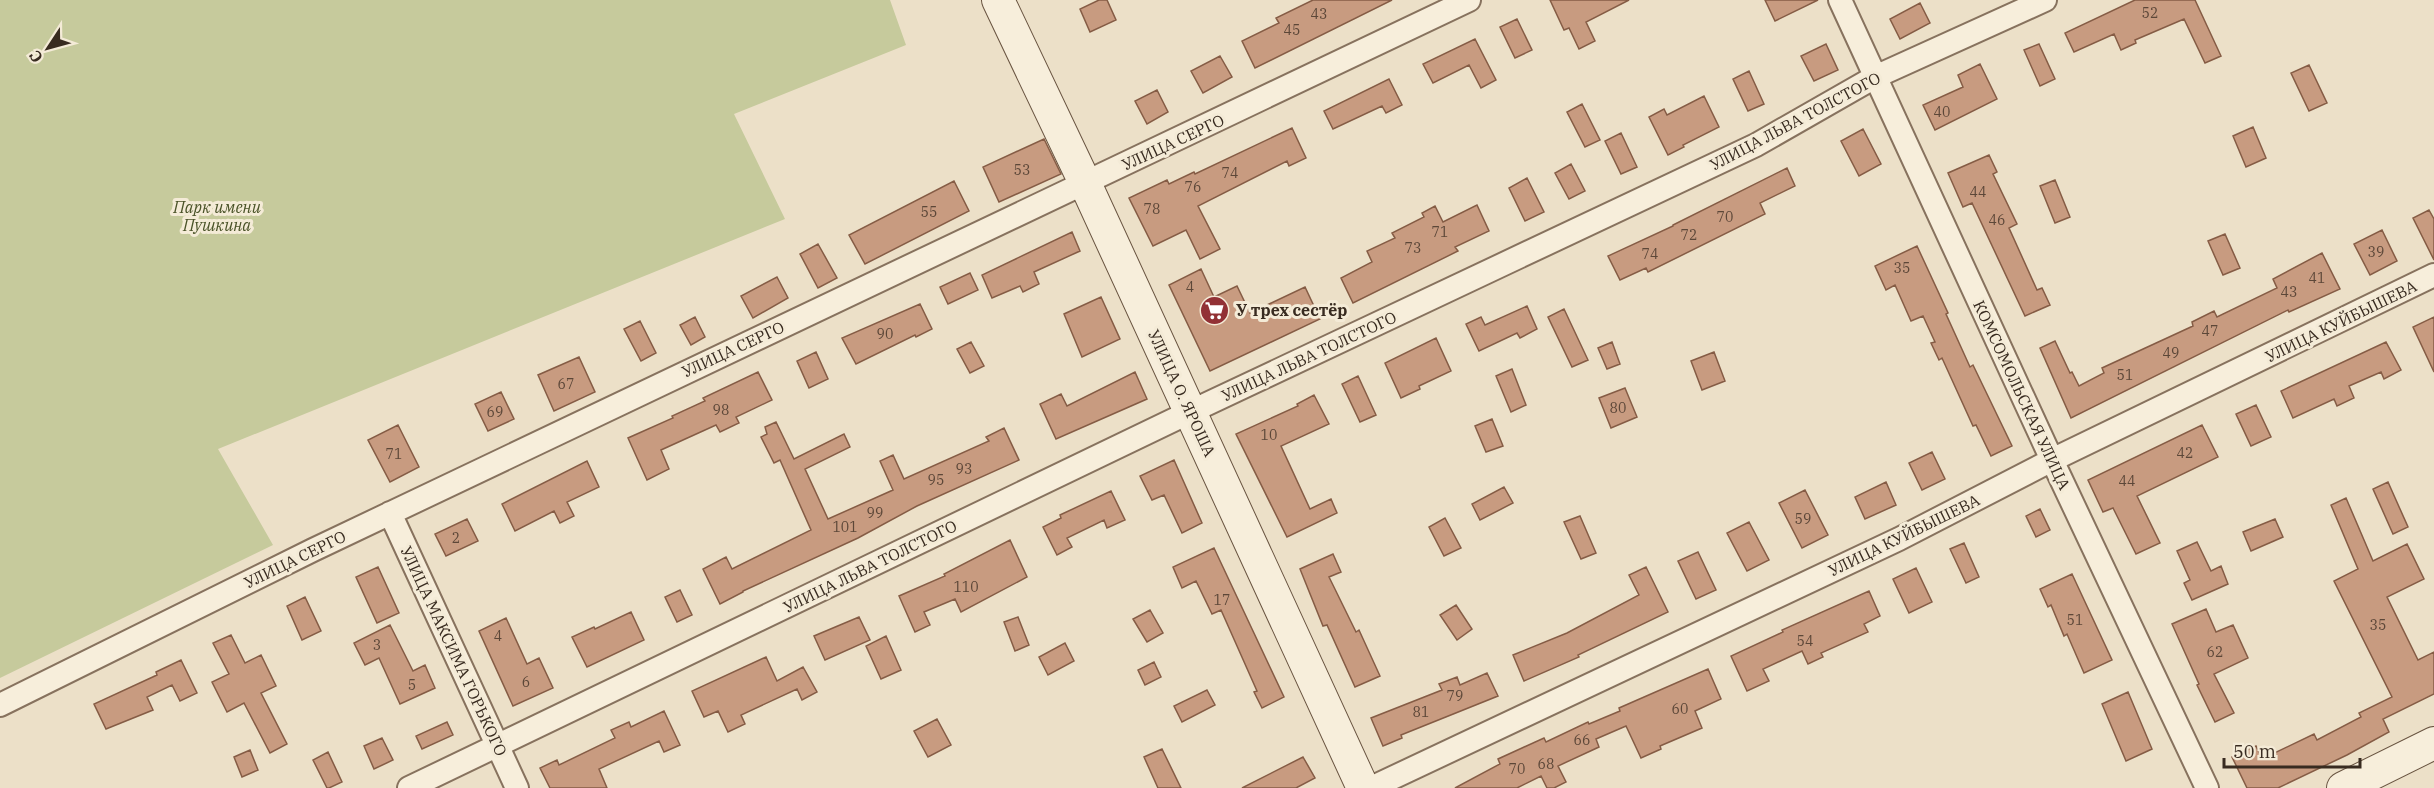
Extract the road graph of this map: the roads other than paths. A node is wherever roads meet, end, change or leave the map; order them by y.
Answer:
1 (998, 0) edge
2 (1469, 0) edge
3 (1840, 0) edge
4 (2045, 0) edge
5 (1875, 77) junction
6 (1085, 183) junction
7 (2434, 275) edge
8 (1190, 412) junction
9 (2052, 460) junction
10 (390, 513) junction
11 (0, 705) edge
12 (2434, 743) edge
13 (498, 746) junction
14 (409, 788) edge
15 (517, 788) edge
16 (1363, 788) edge
17 (1371, 788) edge
18 (2208, 788) edge
19 (2343, 788) edge

1 - 6 main road, УЛИЦА О. ЯРОША
2 - 6 street, УЛИЦА СЕРГО
3 - 5 street, КОМСОМОЛЬСКАЯ УЛИЦА
4 - 5 street, УЛИЦА ЛЬВА ТОЛСТОГО
5 - 8 street, УЛИЦА ЛЬВА ТОЛСТОГО
5 - 9 street, КОМСОМОЛЬСКАЯ УЛИЦА
6 - 8 main road, УЛИЦА О. ЯРОША
6 - 10 street, УЛИЦА СЕРГО
7 - 9 street, УЛИЦА КУЙБЫШЕВА
8 - 13 street, УЛИЦА ЛЬВА ТОЛСТОГО
8 - 16 main road, УЛИЦА О. ЯРОША
9 - 17 street, УЛИЦА КУЙБЫШЕВА
9 - 18 street, КОМСОМОЛЬСКАЯ УЛИЦА
10 - 11 street, УЛИЦА СЕРГО
10 - 13 street, УЛИЦА МАКСИМА ГОРЬКОГО
12 - 19 main road
13 - 14 street, УЛИЦА ЛЬВА ТОЛСТОГО
13 - 15 street, УЛИЦА МАКСИМА ГОРЬКОГО

